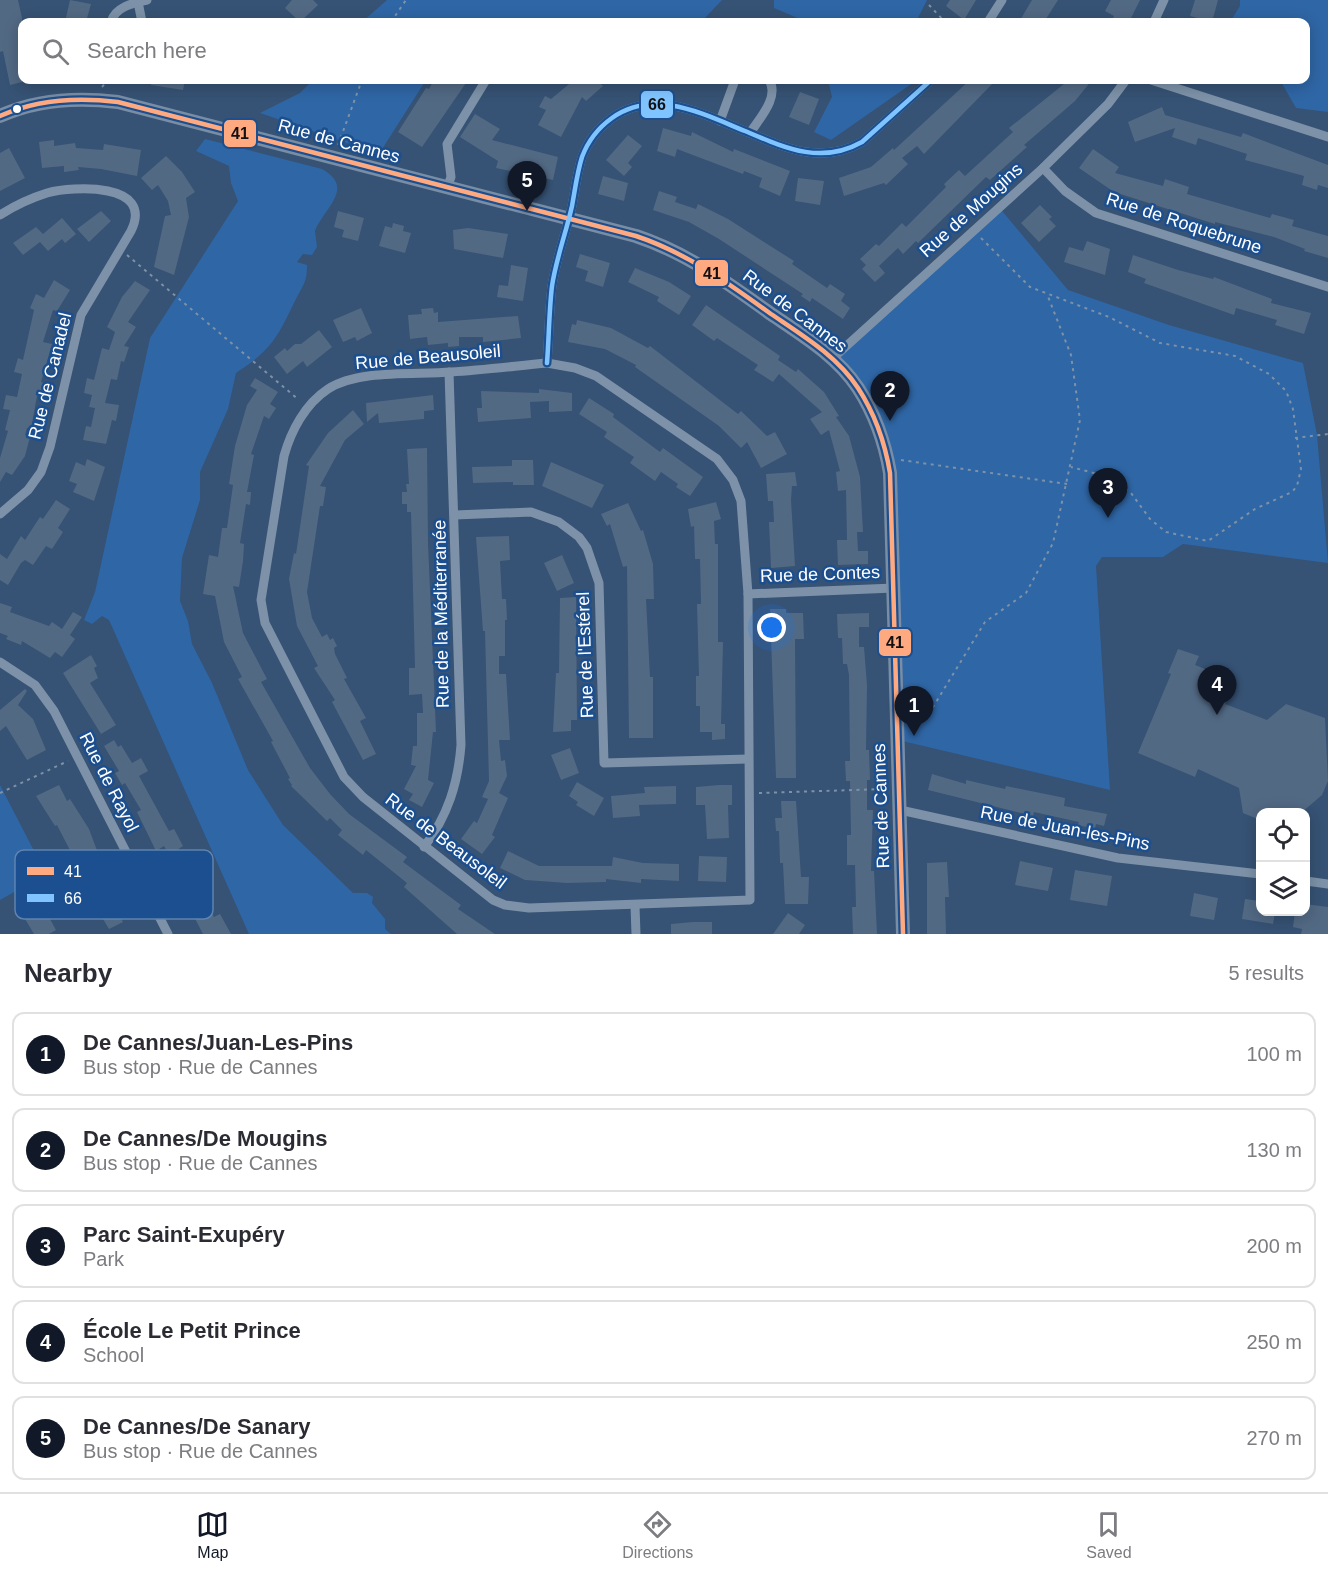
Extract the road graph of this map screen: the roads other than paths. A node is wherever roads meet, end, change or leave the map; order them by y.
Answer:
1 (1002, 0) edge
2 (1164, 0) edge
3 (143, 1) edge
4 (113, 18) edge
5 (142, 18) edge
6 (991, 18) edge
7 (1156, 18) edge
8 (484, 84) edge
9 (734, 84) edge
10 (770, 84) edge
11 (927, 84) edge
12 (1123, 84) edge
13 (1163, 84) edge
14 (0, 116) edge
15 (720, 121) junction
16 (750, 133) junction
17 (1328, 137) edge
18 (1043, 168) junction
19 (447, 188) junction
20 (0, 215) edge
21 (567, 219) junction
22 (1328, 287) edge
23 (832, 358) junction
24 (547, 363) junction
25 (449, 372) junction
26 (0, 514) edge
27 (455, 515) junction
28 (894, 588) junction
29 (748, 594) junction
30 (0, 662) edge
31 (748, 759) junction
32 (900, 810) junction
33 (424, 847) junction
34 (125, 850) edge
35 (1256, 874) edge
36 (1310, 882) edge
37 (1328, 884) edge
38 (635, 906) junction
39 (160, 919) edge
40 (168, 934) edge
41 (636, 934) edge
42 (903, 934) edge

1 - 6 street
2 - 7 street
3 - 4 street
3 - 5 street
8 - 19 street
9 - 15 street
10 - 16 street
11 - 16 street
12 - 18 street, Rue de Mougins
13 - 17 street
14 - 19 street, Rue de Cannes
15 - 16 street
15 - 21 street
18 - 22 street, Rue de Roquebrune
18 - 23 street, Rue de Mougins
19 - 21 street, Rue de Cannes
20 - 26 street, Rue de Canadel
21 - 23 street, Rue de Cannes
21 - 24 street
23 - 28 street, Rue de Cannes
24 - 25 street, Rue de Beausoleil
24 - 29 street, Rue de Beausoleil
25 - 27 street, Rue de la Méditerranée
25 - 33 street, Rue de Beausoleil
27 - 31 street, Rue de l'Estérel
27 - 33 street, Rue de la Méditerranée
28 - 29 street, Rue de Contes
28 - 32 street, Rue de Cannes
29 - 31 street, Rue de Beausoleil
30 - 34 street, Rue de Rayol
31 - 38 street, Rue de Beausoleil
32 - 35 street, Rue de Juan-les-Pins
32 - 42 street, Rue de Cannes
33 - 38 street, Rue de Beausoleil
36 - 37 street
38 - 41 street
39 - 40 street, Rue de Rayol

